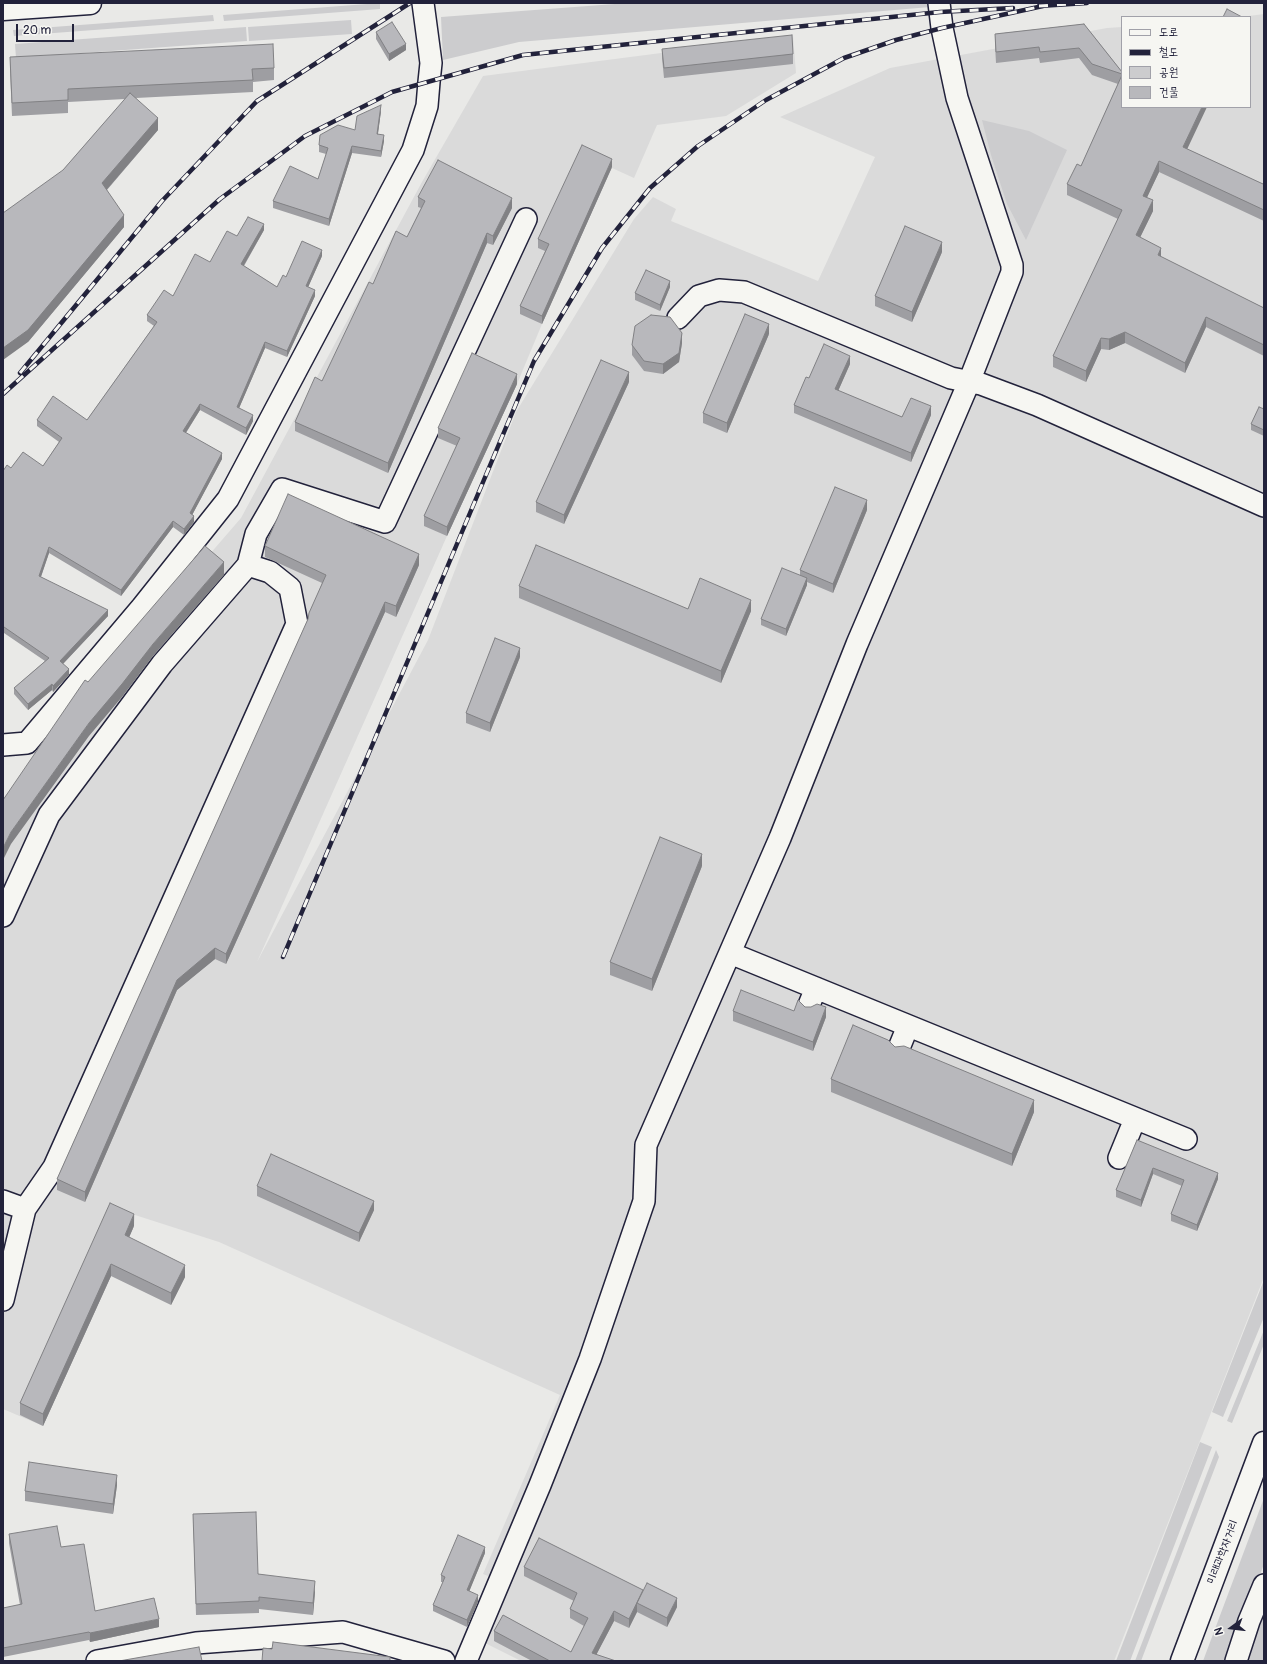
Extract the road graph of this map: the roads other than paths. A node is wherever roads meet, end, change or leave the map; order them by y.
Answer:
1 (90, 3) edge
2 (423, 3) edge
3 (940, 3) edge
4 (3, 10) edge
5 (526, 219) dead end
6 (678, 318) dead end
7 (969, 382) junction
8 (1264, 506) edge
9 (248, 564) junction
10 (3, 745) edge
11 (3, 916) edge
12 (730, 953) junction
13 (908, 1026) junction
14 (899, 1048) edge
15 (1135, 1119) junction
16 (1186, 1139) dead end
17 (1118, 1158) dead end
18 (3, 1201) edge
19 (25, 1209) junction
20 (3, 1300) edge
21 (1264, 1443) edge
22 (1264, 1585) edge
23 (97, 1661) edge
24 (444, 1661) edge
25 (466, 1661) edge
26 (1182, 1661) edge
27 (1236, 1661) edge

1 - 4 main road
2 - 10 street
3 - 7 street
5 - 9 street
6 - 7 street
7 - 8 street
7 - 12 street
9 - 11 street
9 - 19 street
12 - 13 street
12 - 25 street
13 - 14 street
13 - 15 street
15 - 16 street
15 - 17 street
18 - 19 street
19 - 20 street
21 - 26 main road, 미래과학자거리
22 - 27 street
23 - 24 street

